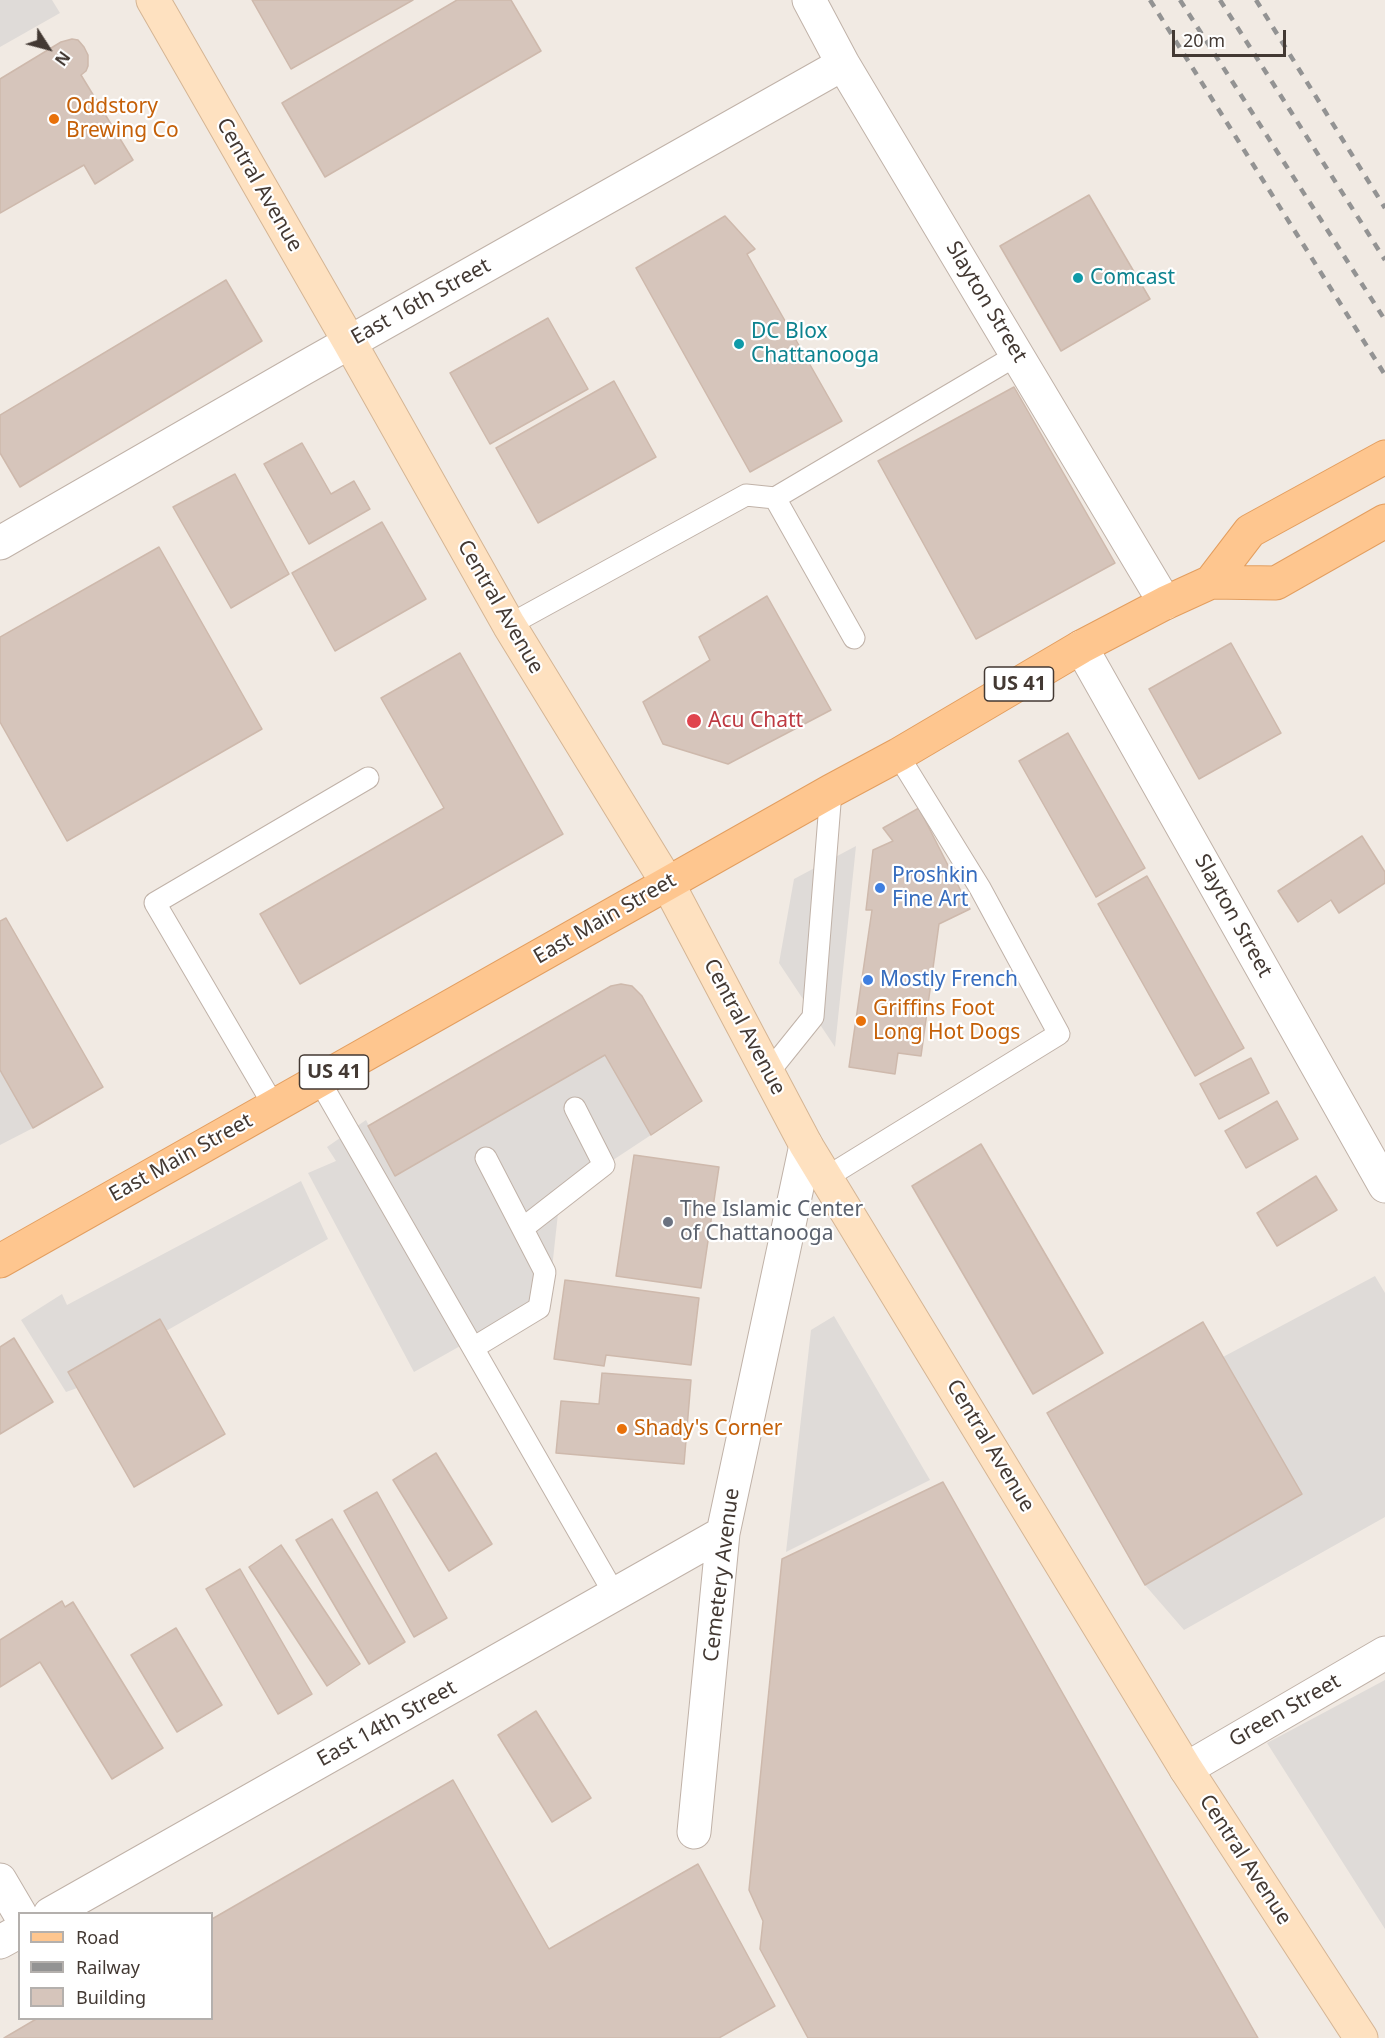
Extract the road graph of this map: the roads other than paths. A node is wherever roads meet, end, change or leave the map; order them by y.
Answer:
1 (153, 0) edge
2 (809, 0) edge
3 (843, 64) junction
4 (350, 343) junction
5 (1017, 355) junction
6 (1385, 457) edge
7 (775, 498) junction
8 (1385, 521) edge
9 (0, 543) edge
10 (1211, 582) junction
11 (1165, 603) junction
12 (508, 625) junction
13 (854, 638) dead end
14 (1081, 647) junction
15 (898, 755) junction
16 (368, 778) dead end
17 (831, 791) junction
18 (668, 884) junction
19 (768, 1073) junction
20 (319, 1080) junction
21 (274, 1106) junction
22 (575, 1108) dead end
23 (806, 1145) junction
24 (486, 1158) dead end
25 (827, 1177) junction
26 (1385, 1186) edge
27 (523, 1228) junction
28 (0, 1261) edge
29 (473, 1348) junction
30 (723, 1533) junction
31 (615, 1595) junction
32 (1385, 1653) edge
33 (1186, 1769) junction
34 (694, 1832) dead end
35 (0, 1880) edge
36 (19, 1912) edge
37 (55, 1912) edge
38 (18, 1932) edge
39 (0, 1942) edge
40 (1361, 2038) edge

1 - 4 main road, Central Avenue
2 - 3 street, Slayton Street
3 - 4 street, East 16th Street
3 - 5 street, Slayton Street
4 - 9 street, East 16th Street
4 - 12 main road, Central Avenue
5 - 7 lane
5 - 11 street, Slayton Street
6 - 10 main road, East Main Street / US 41
7 - 12 lane
7 - 13 lane
8 - 10 main road, East Main Street / US 41
10 - 11 main road, East Main Street / US 41
11 - 14 main road, East Main Street / US 41
12 - 18 main road, Central Avenue
14 - 15 main road, East Main Street / US 41
14 - 26 street, Slayton Street
15 - 17 main road, East Main Street / US 41
15 - 25 lane
16 - 21 lane
17 - 18 main road, East Main Street / US 41
17 - 19 lane
18 - 19 main road, Central Avenue
18 - 20 main road, East Main Street / US 41
19 - 23 main road, Central Avenue
20 - 21 main road, East Main Street / US 41
20 - 29 lane
21 - 28 main road, East Main Street / US 41
22 - 27 lane
23 - 25 main road, Central Avenue
23 - 30 street, Cemetery Avenue
24 - 27 lane
25 - 33 main road, Central Avenue
27 - 29 lane
29 - 31 lane
30 - 31 street, East 14th Street
30 - 34 street, Cemetery Avenue
31 - 37 street, East 14th Street
32 - 33 street, Green Street
33 - 40 main road, Central Avenue
35 - 36 street
38 - 39 street

